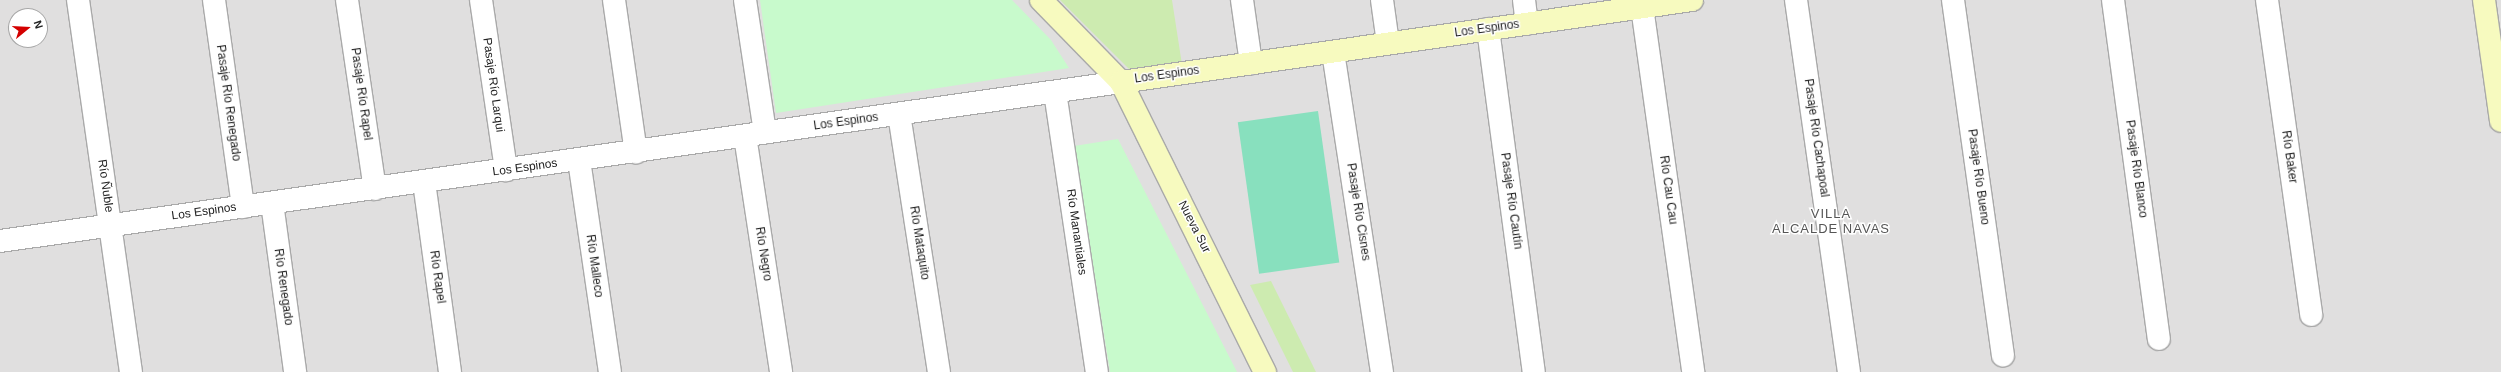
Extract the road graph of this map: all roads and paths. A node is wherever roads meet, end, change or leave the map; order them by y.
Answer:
1 (78, 0) edge
2 (214, 0) edge
3 (347, 0) edge
4 (481, 0) edge
5 (614, 0) edge
6 (744, 0) edge
7 (1041, 0) edge
8 (1242, 0) edge
9 (1382, 0) edge
10 (1524, 0) edge
11 (1692, 0) edge
12 (1796, 0) edge
13 (1953, 0) edge
14 (2113, 0) edge
15 (2267, 0) edge
16 (2484, 0) edge
17 (1667, 2) edge
18 (1642, 7) junction
19 (1527, 24) junction
20 (1488, 29) junction
21 (1388, 44) junction
22 (1333, 52) junction
23 (1251, 63) junction
24 (1121, 82) junction
25 (1055, 92) junction
26 (899, 114) junction
27 (2501, 121) edge
28 (755, 135) junction
29 (636, 152) junction
30 (579, 160) junction
31 (506, 170) junction
32 (424, 182) junction
33 (375, 189) junction
34 (272, 203) junction
35 (243, 207) junction
36 (111, 225) junction
37 (0, 241) edge
38 (2311, 314) dead end
39 (2159, 339) dead end
40 (2003, 355) dead end
41 (131, 372) edge
42 (295, 372) edge
43 (450, 372) edge
44 (610, 372) edge
45 (781, 372) edge
46 (939, 372) edge
47 (1097, 372) edge
48 (1265, 372) edge
49 (1382, 372) edge
50 (1534, 372) edge
51 (1693, 372) edge
52 (1849, 372) edge

1 - 36 street, Río Ñuble
2 - 35 street, Pasaje Río Renegado
3 - 33 street, Pasaje Río Rapel
4 - 31 street, Pasaje Río Larqui
5 - 29 street
6 - 28 street, Río Negro
7 - 24 street, Nueva Sur
8 - 23 street
9 - 21 street
10 - 19 street
11 - 17 street, Los Espinos
12 - 52 street, Pasaje Río Cachapoal
13 - 40 street, Pasaje Río Bueno
14 - 39 street, Pasaje Río Blanco
15 - 38 street, Río Baker
16 - 27 street
17 - 18 street, Los Espinos
18 - 19 street, Los Espinos
18 - 51 street, Río Cau Cau
19 - 20 street, Los Espinos
20 - 21 street, Los Espinos
20 - 50 street, Pasaje Río Cautín
21 - 22 street, Los Espinos
22 - 23 street, Los Espinos
22 - 49 street, Pasaje Río Cisnes
23 - 24 street, Los Espinos
24 - 25 street, Los Espinos
24 - 48 street, Nueva Sur
25 - 26 street, Los Espinos
25 - 47 street, Río Manantiales
26 - 28 street, Los Espinos
26 - 46 street, Río Mataquito
28 - 29 street, Los Espinos
28 - 45 street, Río Negro
29 - 30 street, Los Espinos
30 - 31 street, Los Espinos
30 - 44 street, Río Malleco
31 - 32 street, Los Espinos
32 - 33 street, Los Espinos
32 - 43 street, Río Rapel
33 - 34 street, Los Espinos
34 - 35 street, Los Espinos
34 - 42 street, Río Renegado
35 - 36 street, Los Espinos
36 - 37 street, Los Espinos
36 - 41 street, Río Ñuble

